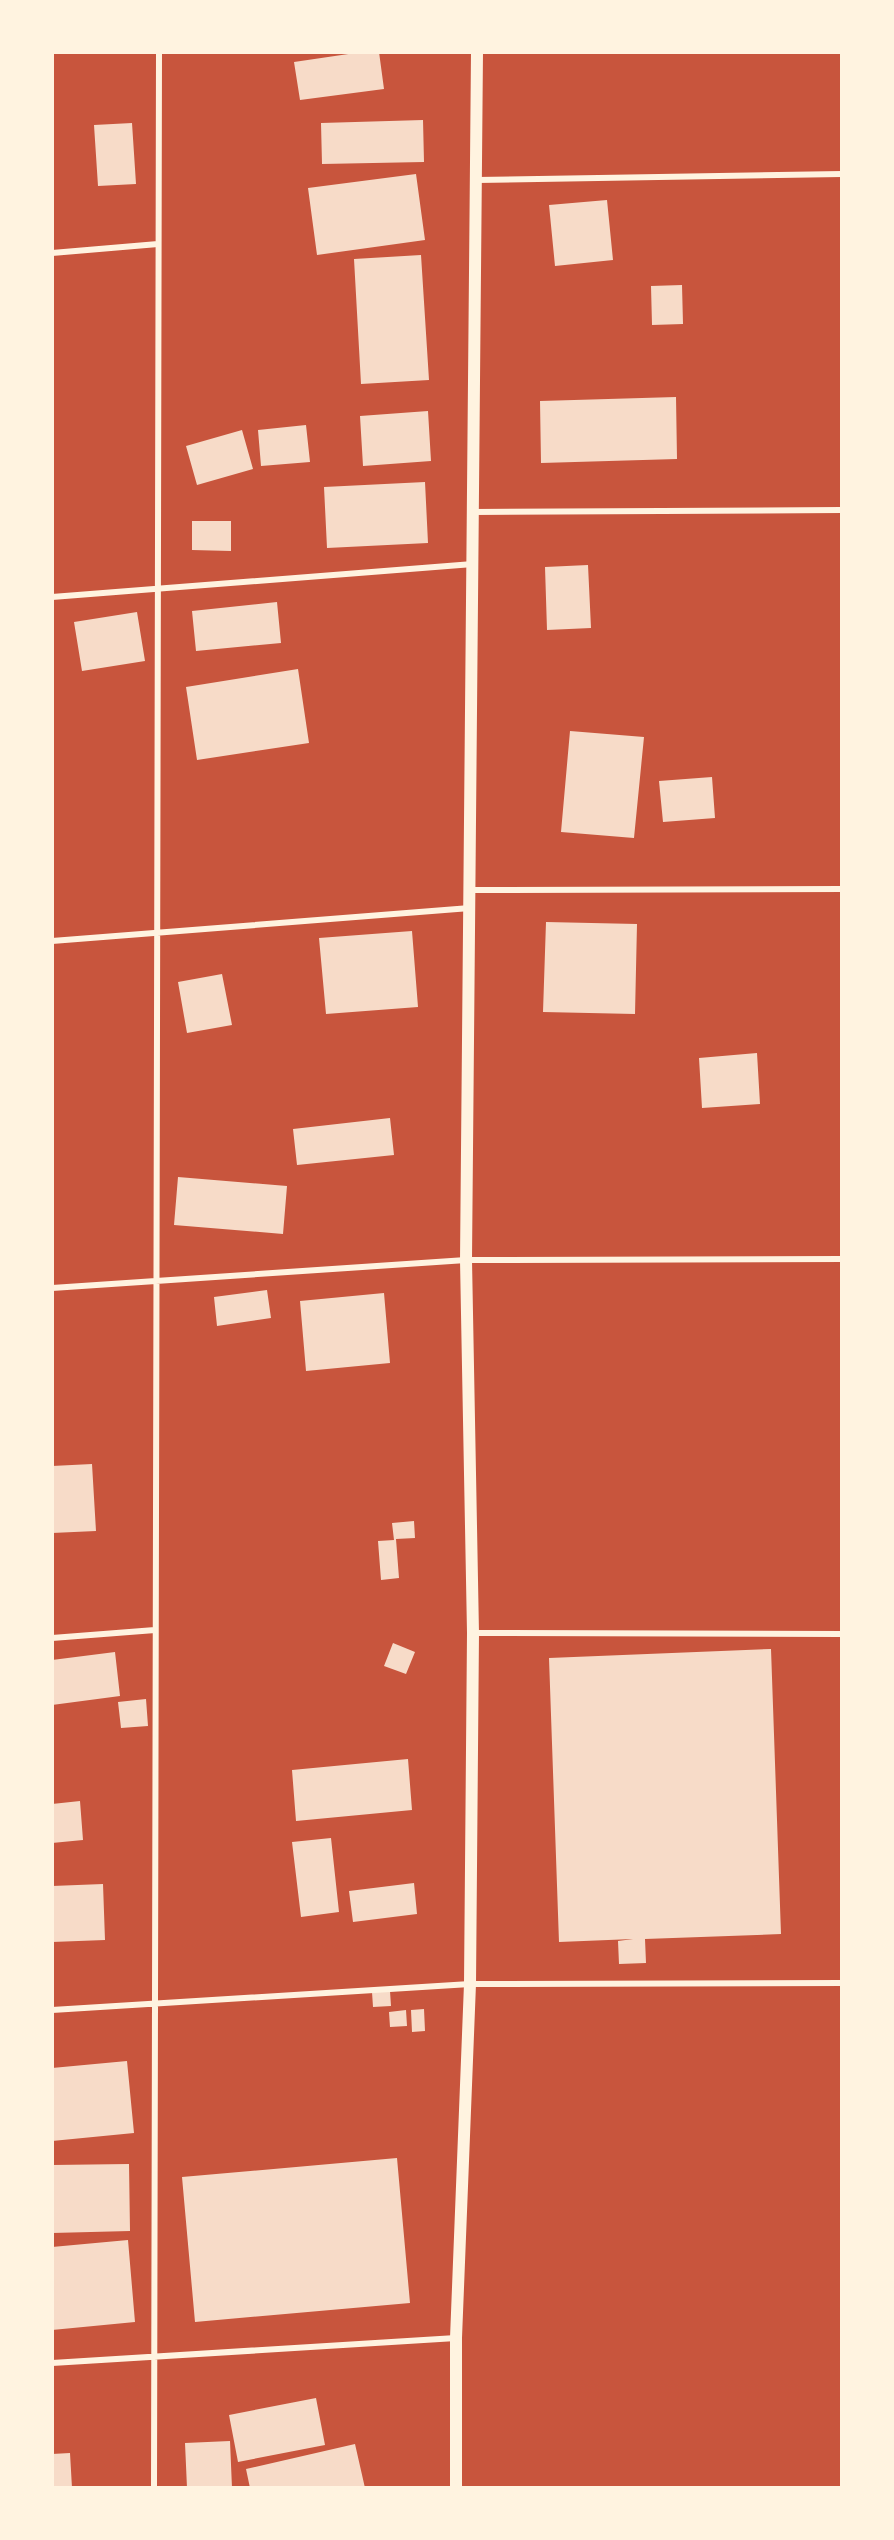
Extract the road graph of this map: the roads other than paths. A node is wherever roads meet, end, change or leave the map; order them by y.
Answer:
1 (159, 52) edge
2 (477, 52) edge
3 (842, 174) edge
4 (477, 180) junction
5 (158, 244) junction
6 (52, 253) edge
7 (842, 510) edge
8 (473, 512) junction
9 (474, 564) junction
10 (157, 588) junction
11 (52, 597) edge
12 (842, 889) edge
13 (471, 890) junction
14 (471, 908) junction
15 (157, 932) junction
16 (52, 941) edge
17 (842, 1259) edge
18 (466, 1260) junction
19 (156, 1280) junction
20 (52, 1288) edge
21 (155, 1630) junction
22 (473, 1633) junction
23 (842, 1634) edge
24 (52, 1638) edge
25 (842, 1983) edge
26 (470, 1984) junction
27 (155, 2002) junction
28 (52, 2010) edge
29 (456, 2338) junction
30 (154, 2356) junction
31 (52, 2363) edge
32 (154, 2487) edge
33 (456, 2487) edge

1 - 5 street
2 - 4 main road
3 - 4 street
4 - 8 main road
5 - 6 street
5 - 10 street
7 - 8 street
8 - 9 main road
9 - 10 street
9 - 13 main road
10 - 11 street
10 - 15 street
12 - 13 street
13 - 14 main road
14 - 15 street
14 - 18 main road
15 - 16 street
15 - 19 street
17 - 18 street
18 - 19 street
18 - 22 main road
19 - 20 street
19 - 21 street
21 - 24 street
21 - 27 street
22 - 23 street
22 - 26 main road
25 - 26 street
26 - 27 street
26 - 29 main road
27 - 28 street
27 - 30 street
29 - 30 street
29 - 33 main road
30 - 31 street
30 - 32 street

